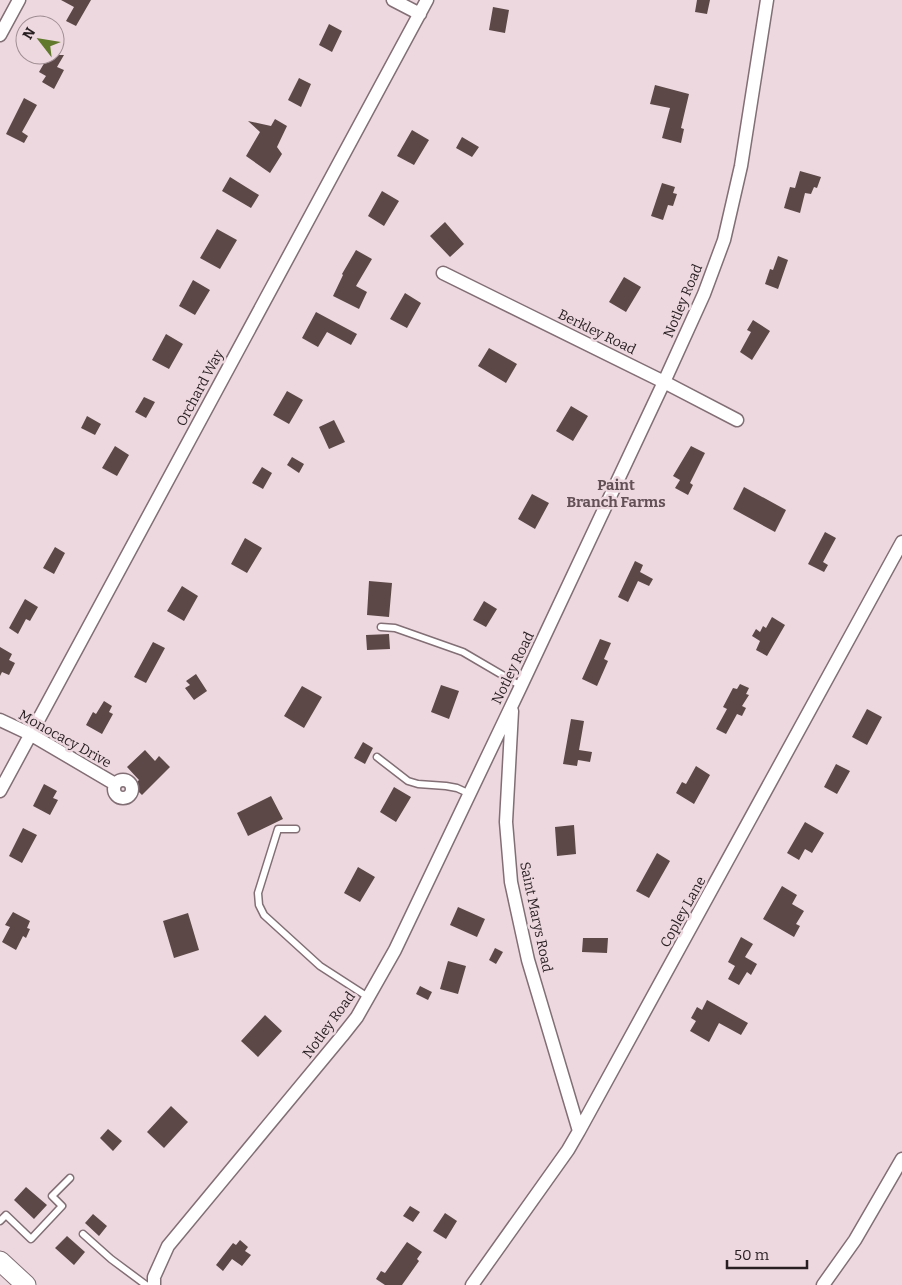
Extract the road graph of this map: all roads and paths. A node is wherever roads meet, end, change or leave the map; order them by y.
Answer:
1 (19, 0) edge
2 (393, 0) edge
3 (427, 0) edge
4 (767, 0) edge
5 (420, 14) junction
6 (0, 35) edge
7 (443, 273) dead end
8 (664, 382) junction
9 (737, 420) dead end
10 (902, 542) edge
11 (381, 626) dead end
12 (522, 686) junction
13 (513, 703) junction
14 (0, 720) edge
15 (30, 734) junction
16 (377, 757) dead end
17 (115, 784) dead end
18 (0, 791) edge
19 (470, 794) junction
20 (296, 829) dead end
21 (368, 997) junction
22 (579, 1132) junction
23 (902, 1159) edge
24 (70, 1178) dead end
25 (0, 1220) edge
26 (84, 1234) dead end
27 (0, 1261) edge
28 (26, 1285) edge
29 (146, 1285) edge
30 (154, 1285) edge
31 (472, 1285) edge
32 (824, 1285) edge

1 - 6 street
2 - 5 street
3 - 5 street, Orchard Way
4 - 8 street, Notley Road
5 - 15 street, Orchard Way
7 - 8 street, Berkley Road
8 - 9 street, Berkley Road
8 - 12 street, Notley Road
10 - 22 street, Copley Lane
11 - 12 lane
12 - 13 street, Notley Road
13 - 19 street, Notley Road
13 - 22 street, Saint Marys Road
14 - 15 street, Monocacy Drive
15 - 17 street, Monocacy Drive
15 - 18 street, Orchard Way
16 - 19 lane
19 - 21 street, Notley Road
20 - 21 lane
21 - 30 street, Notley Road
22 - 31 street, Copley Lane
23 - 32 street
24 - 25 lane
26 - 29 lane
27 - 28 main road

